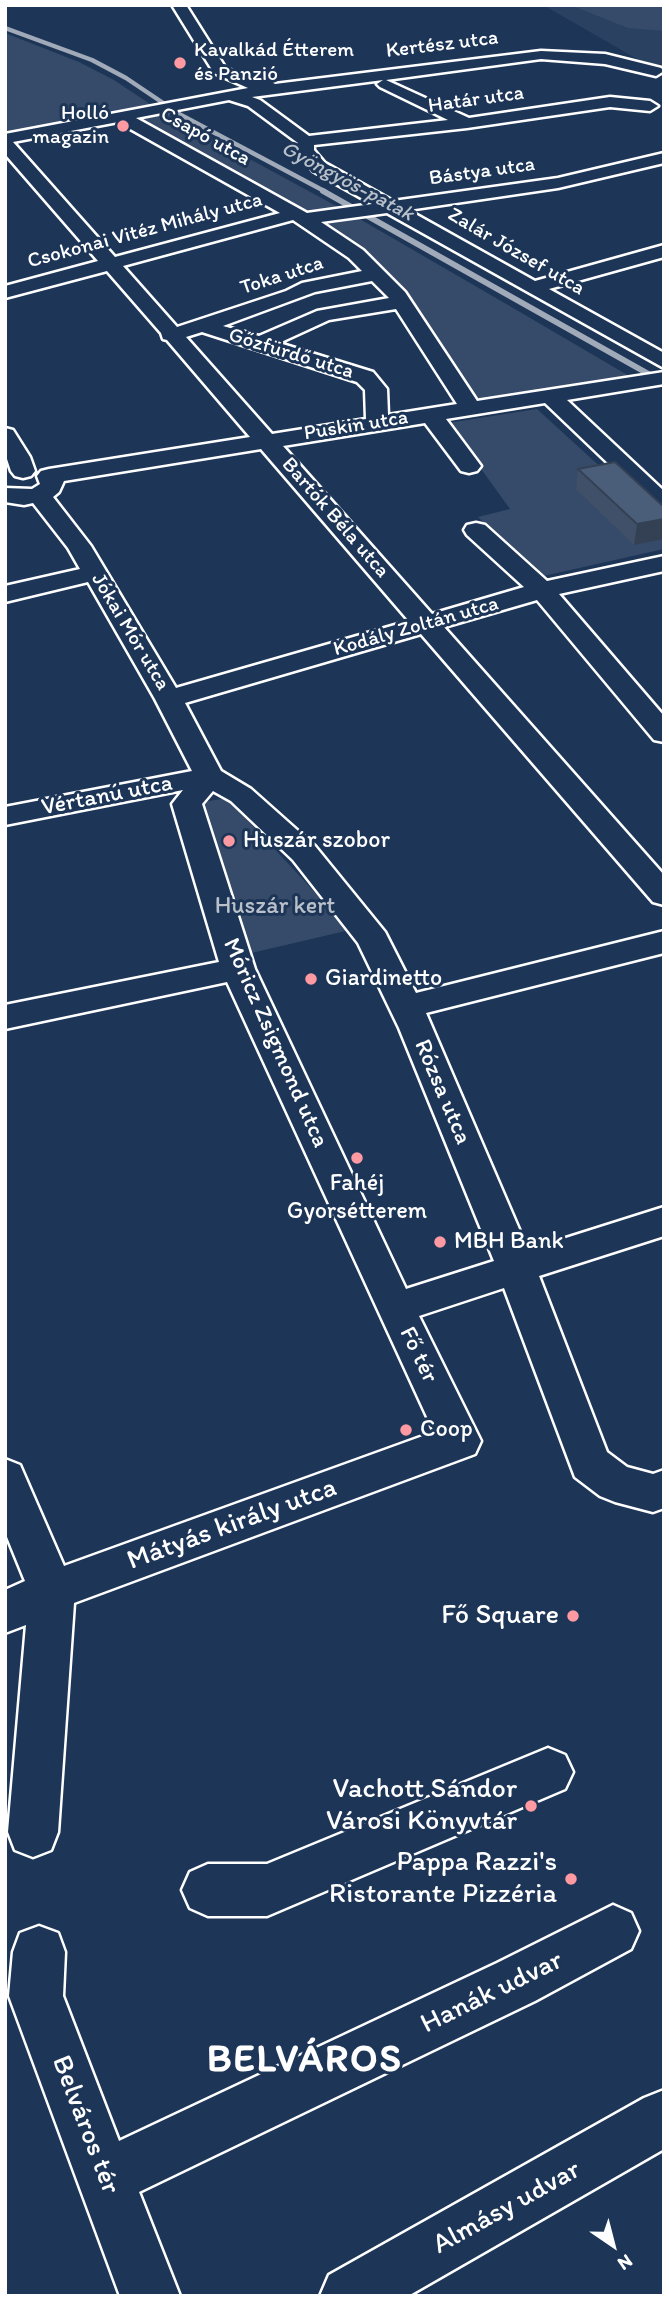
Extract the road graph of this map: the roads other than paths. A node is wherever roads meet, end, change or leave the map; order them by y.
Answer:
1 (179, 5) edge
2 (385, 84) dead end
3 (653, 85) edge
4 (238, 89) junction
5 (120, 116) junction
6 (664, 117) edge
7 (467, 123) junction
8 (5, 141) edge
9 (306, 141) junction
10 (664, 158) edge
11 (387, 209) junction
12 (300, 217) junction
13 (664, 251) edge
14 (112, 263) junction
15 (377, 274) junction
16 (531, 288) junction
17 (5, 292) edge
18 (402, 302) junction
19 (202, 326) junction
20 (170, 334) junction
21 (261, 343) junction
22 (664, 362) edge
23 (664, 378) edge
24 (631, 383) junction
25 (550, 396) junction
26 (655, 400) dead end
27 (470, 408) junction
28 (430, 414) junction
29 (377, 422) junction
30 (5, 435) edge
31 (266, 440) junction
32 (468, 466) dead end
33 (14, 473) edge
34 (44, 486) junction
35 (5, 495) edge
36 (664, 504) edge
37 (476, 530) dead end
38 (664, 563) edge
39 (95, 573) junction
40 (542, 590) junction
41 (5, 594) edge
42 (429, 625) junction
43 (169, 699) junction
44 (664, 734) edge
45 (209, 776) junction
46 (8, 812) edge
47 (664, 895) edge
48 (664, 942) edge
49 (238, 969) junction
50 (405, 1007) junction
51 (5, 1017) edge
52 (664, 1221) edge
53 (517, 1269) junction
54 (395, 1308) junction
55 (460, 1441) joint
56 (5, 1478) edge
57 (664, 1489) edge
58 (52, 1591) junction
59 (5, 1612) edge
60 (548, 1772) dead end
61 (33, 1832) dead end
62 (208, 1890) dead end
63 (613, 1931) dead end
64 (39, 1952) dead end
65 (664, 2118) edge
66 (105, 2178) junction
67 (150, 2296) edge
68 (350, 2296) edge

1 - 4 street
2 - 7 street
3 - 4 street, Kertész utca
3 - 6 street
3 - 7 street, Határ utca
4 - 5 street, Kertész utca
4 - 9 street, Zalár József utca
5 - 8 street, Kertész utca
5 - 12 street, Csapó utca
7 - 9 street, Határ utca
8 - 14 street, Bartók Béla utca
9 - 11 street, Zalár József utca
10 - 11 street, Bástya utca
11 - 12 street, Bástya utca
11 - 16 street, Zalár József utca
12 - 14 street, Csokonai Vitéz Mihály utca
12 - 15 street, Csapó utca
13 - 16 street
14 - 17 street, Csokonai Vitéz Mihály utca
14 - 20 street, Bartók Béla utca
15 - 18 street, Csapó utca
15 - 19 street, Toka utca
16 - 22 street, Zalár József utca
18 - 21 street
18 - 27 street, Csapó utca
19 - 20 street, Gőzfürdő utca
19 - 21 street, Gőzfürdő utca
20 - 31 street, Bartók Béla utca
21 - 29 street, Gőzfürdő utca
23 - 24 street, Puskin utca
24 - 25 street, Puskin utca
24 - 26 street
25 - 27 street, Puskin utca
25 - 36 street
27 - 28 street, Puskin utca
28 - 29 street, Puskin utca
28 - 32 street
29 - 31 street, Puskin utca
30 - 33 street
31 - 34 street, Puskin utca
31 - 42 street, Bartók Béla utca
33 - 34 street
34 - 35 street
34 - 39 street, Jókai Mór utca
37 - 40 street
38 - 40 street, Kodály Zoltán utca
39 - 41 street
39 - 43 street, Jókai Mór utca
40 - 42 street, Kodály Zoltán utca
40 - 44 street
42 - 43 street, Kodály Zoltán utca
42 - 47 street, Bartók Béla utca
43 - 45 street, Jókai Mór utca
45 - 46 street, Vértanú utca
45 - 49 street, Móricz Zsigmond utca
45 - 50 street, Rózsa utca
48 - 50 street
49 - 51 street
49 - 54 street, Móricz Zsigmond utca
50 - 53 street, Rózsa utca
52 - 53 street, Fő tér
53 - 54 street, Fő tér
53 - 57 street, Rózsa utca
54 - 55 street, Fő tér
55 - 58 street, Mátyás király utca
56 - 58 street
58 - 59 street, Mátyás király utca
58 - 61 street
60 - 62 street
63 - 66 street, Hanák udvar
64 - 66 street, Belváros tér
65 - 68 street, Almásy udvar
66 - 67 street, Belváros tér

